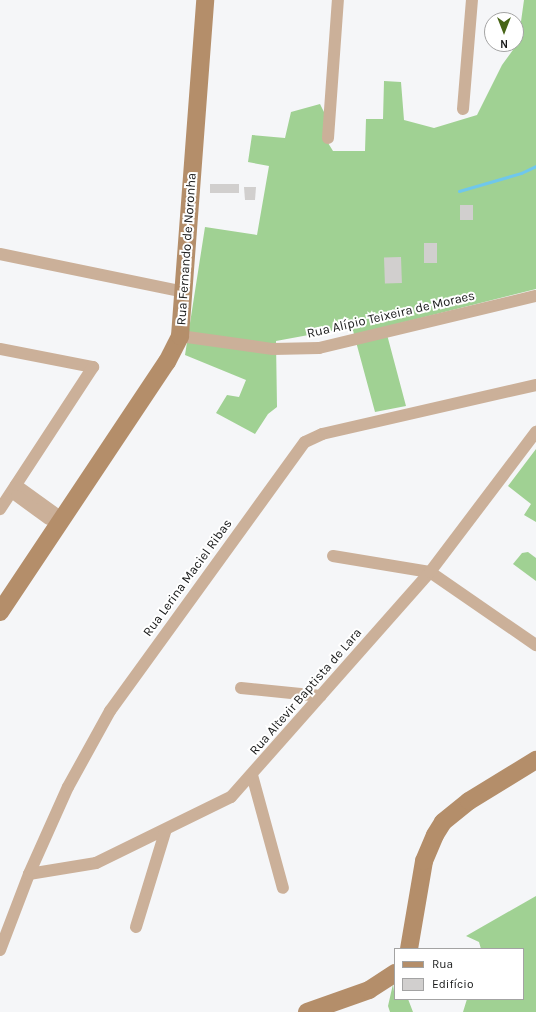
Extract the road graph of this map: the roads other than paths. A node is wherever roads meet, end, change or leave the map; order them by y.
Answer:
1 (205, 0) edge
2 (338, 0) edge
3 (472, 0) edge
4 (463, 109) dead end
5 (328, 138) dead end
6 (0, 254) edge
7 (185, 292) junction
8 (536, 296) edge
9 (180, 336) junction
10 (0, 349) edge
11 (536, 385) edge
12 (536, 432) edge
13 (13, 488) junction
14 (0, 508) edge
15 (61, 522) junction
16 (333, 556) dead end
17 (430, 572) junction
18 (0, 612) edge
19 (536, 645) edge
20 (241, 688) dead end
21 (321, 696) junction
22 (536, 760) edge
23 (252, 775) junction
24 (166, 829) junction
25 (28, 874) junction
26 (283, 888) dead end
27 (136, 928) dead end
28 (409, 948) edge
29 (0, 950) edge
30 (394, 974) edge
31 (307, 1012) edge

1 - 7 main road, Rua Fernando de Noronha
2 - 5 street
3 - 4 street
6 - 7 street
7 - 9 main road, Rua Fernando de Noronha
8 - 9 street, Rua Alípio Teixeira de Moraes
9 - 15 main road, Rua Fernando de Noronha
10 - 13 street
11 - 25 street, Rua Lerina Maciel Ribas
12 - 17 street, Rua Altevir Baptista de Lara
13 - 14 street
13 - 15 street
15 - 18 main road, Rua Fernando de Noronha
16 - 17 street
17 - 19 street
17 - 21 street, Rua Altevir Baptista de Lara
20 - 21 street
21 - 23 street, Rua Altevir Baptista de Lara
22 - 28 main road
23 - 24 street, Rua Altevir Baptista de Lara
23 - 26 street
24 - 25 street, Rua Altevir Baptista de Lara
24 - 27 street
25 - 29 street, Rua Lerina Maciel Ribas
30 - 31 main road

